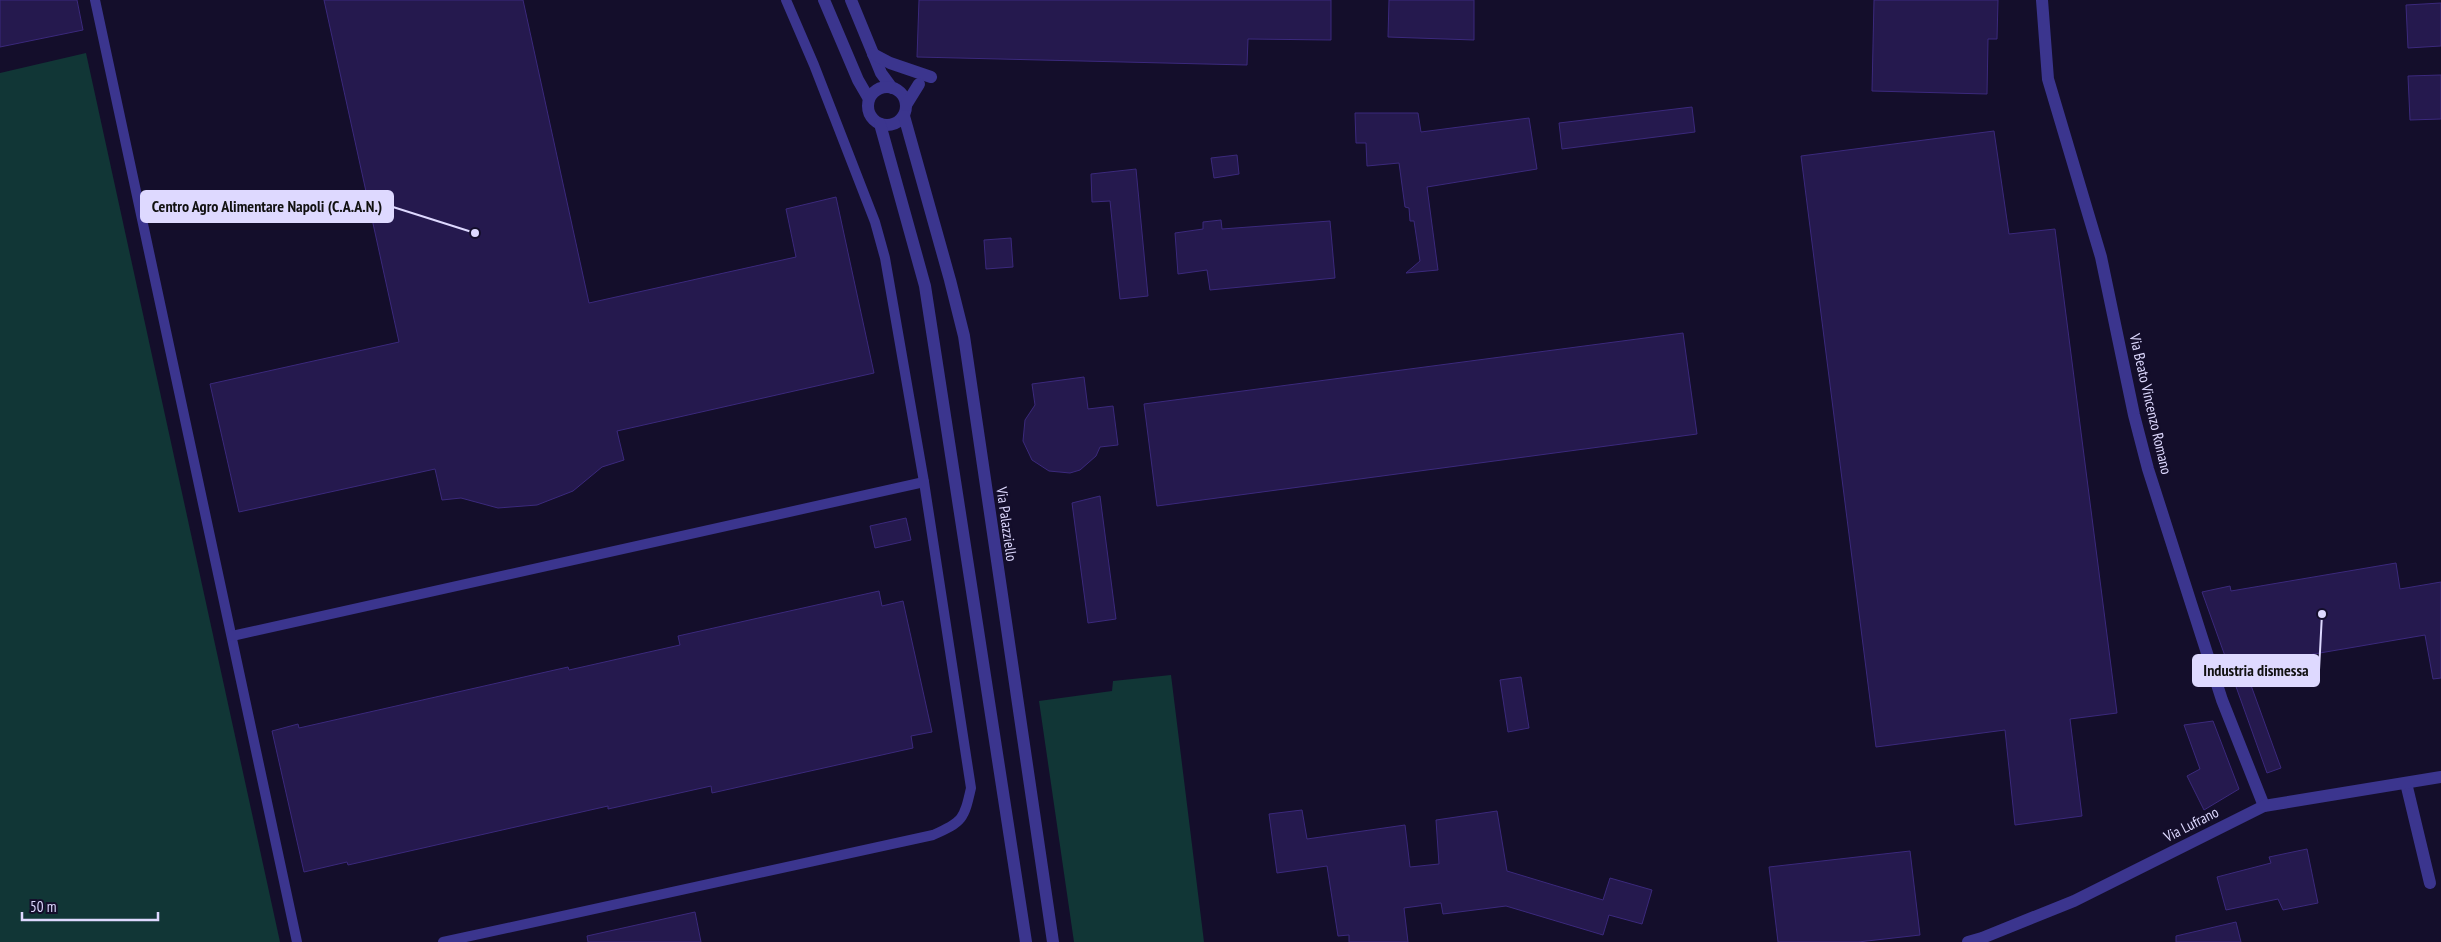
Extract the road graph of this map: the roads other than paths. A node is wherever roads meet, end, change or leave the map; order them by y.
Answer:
1 (95, 0) edge
2 (786, 0) edge
3 (824, 0) edge
4 (851, 0) edge
5 (2042, 0) edge
6 (873, 54) junction
7 (931, 77) dead end
8 (869, 99) junction
9 (901, 100) junction
10 (880, 124) junction
11 (924, 482) junction
12 (232, 636) junction
13 (2441, 778) edge
14 (2406, 783) junction
15 (2264, 806) junction
16 (2430, 882) dead end
17 (297, 942) edge
18 (442, 942) edge
19 (1026, 942) edge
20 (1053, 942) edge
21 (1968, 942) edge

1 - 12 lane
2 - 11 lane
3 - 8 street
4 - 6 street, Via Palazziello
5 - 15 street, Via Beato Vincenzo Romano
6 - 7 street
6 - 9 street, Via Palazziello
8 - 9 street
8 - 10 street
9 - 10 street
9 - 20 street, Via Palazziello
10 - 19 street
11 - 12 lane
11 - 18 lane
12 - 17 lane
13 - 14 street, Via Lufrano
14 - 15 street, Via Lufrano
14 - 16 street
15 - 21 street, Via Lufrano

